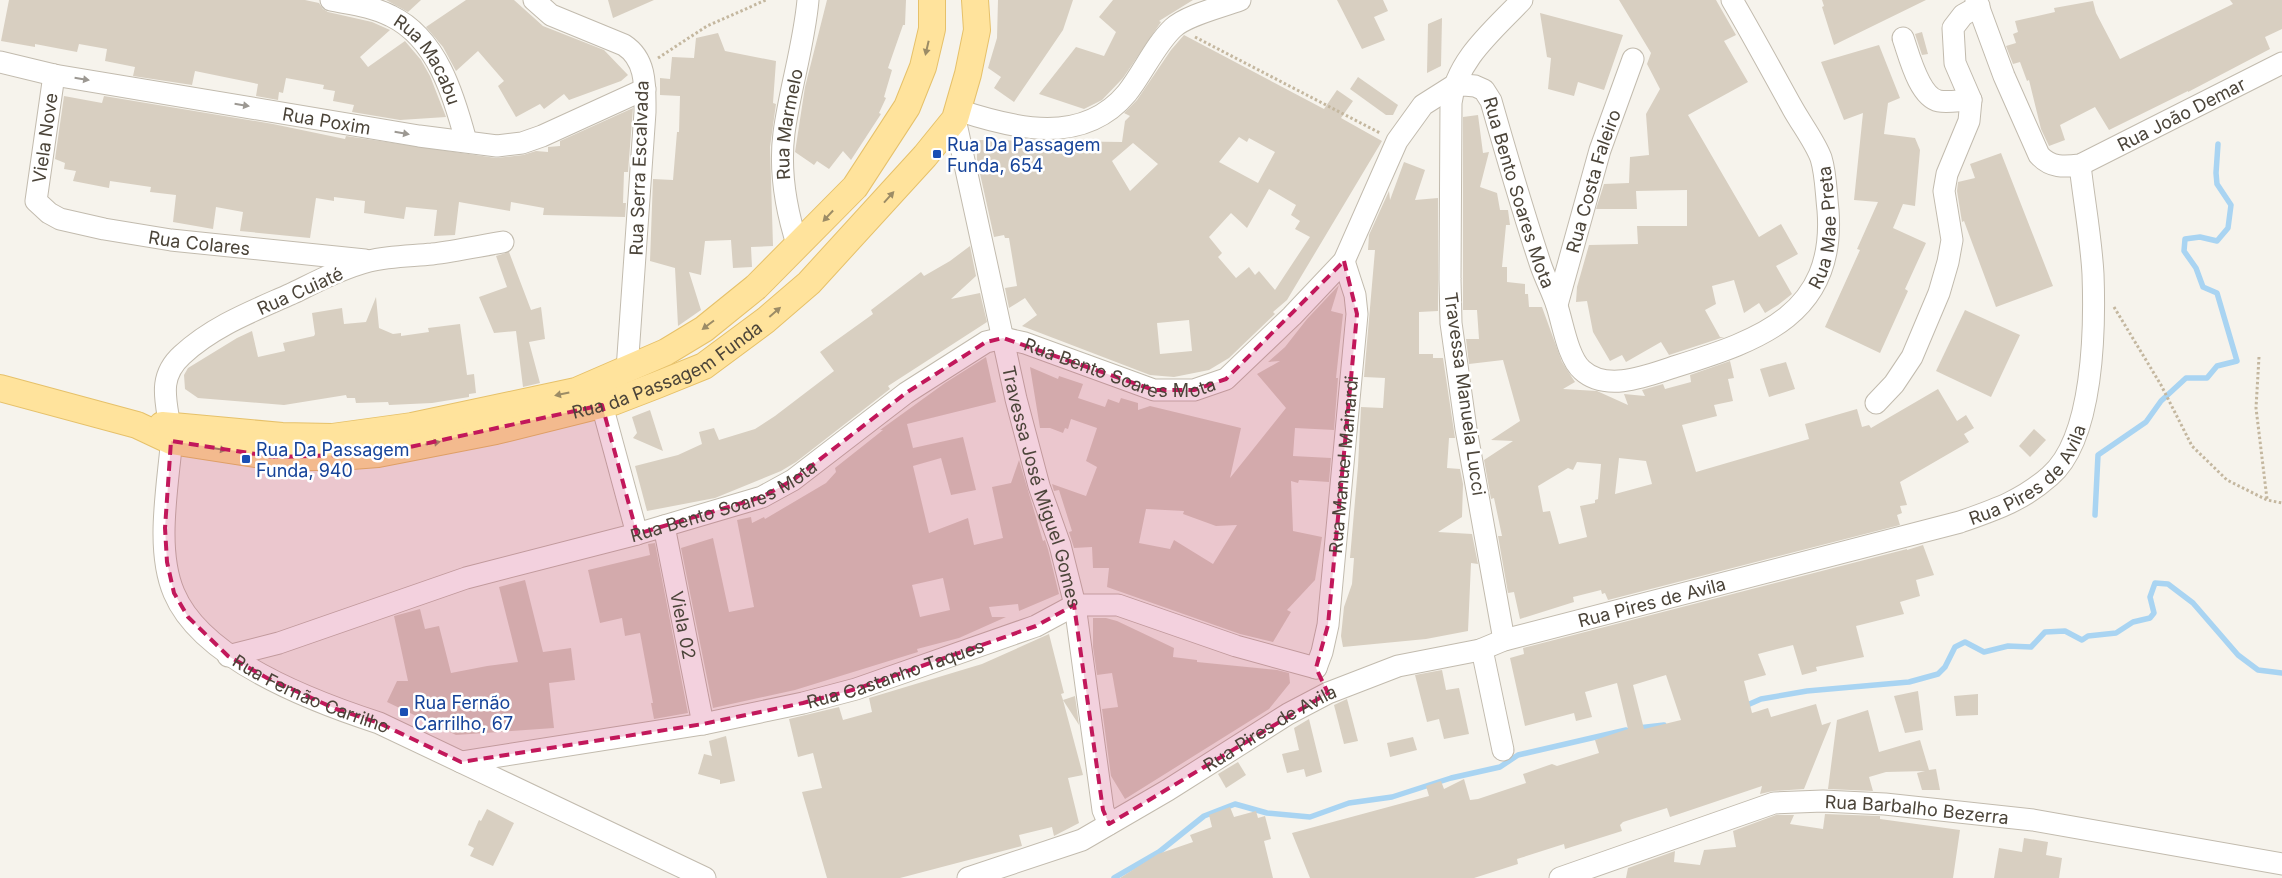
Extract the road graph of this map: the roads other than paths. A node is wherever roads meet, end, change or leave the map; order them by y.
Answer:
1 (331, 0) edge
2 (534, 0) edge
3 (808, 0) edge
4 (932, 0) edge
5 (975, 0) edge
6 (1240, 0) edge
7 (1522, 0) edge
8 (1732, 0) edge
9 (1978, 3) edge
10 (1903, 38) dead end
11 (1633, 59) dead end
12 (0, 62) edge
13 (2282, 63) edge
14 (54, 75) junction
15 (1453, 86) junction
16 (645, 89) junction
17 (1971, 100) junction
18 (956, 114) junction
19 (466, 142) junction
20 (2080, 165) junction
21 (36, 201) joint
22 (503, 242) dead end
23 (798, 247) junction
24 (370, 260) junction
25 (1344, 261) junction
26 (1802, 304) joint
27 (1557, 305) junction
28 (1003, 338) junction
29 (627, 370) junction
30 (0, 388) edge
31 (1876, 403) dead end
32 (602, 405) junction
33 (171, 433) junction
34 (664, 526) junction
35 (637, 534) junction
36 (1074, 605) junction
37 (1504, 640) junction
38 (1480, 650) junction
39 (228, 656) junction
40 (1316, 668) junction
41 (1328, 693) junction
42 (703, 724) junction
43 (1504, 750) dead end
44 (461, 762) junction
45 (1109, 824) junction
46 (2282, 864) edge
47 (705, 878) edge
48 (968, 878) edge
49 (1560, 878) edge

1 - 19 street, Rua Macabu
2 - 16 street, Rua Serra Escalvada
3 - 23 street, Rua Marmelo
4 -> 23 main road, Rua da Passagem Funda
5 - 18 main road, Rua da Passagem Funda
6 - 18 street
7 - 15 street
8 - 26 street, Rua Mae Preta
9 - 17 street
9 - 20 street
10 - 17 street
11 - 27 street, Rua Costa Faleiro
12 - 14 street, Rua Poxim
13 - 20 street, Rua João Demar
14 -> 19 street, Rua Poxim
14 - 21 street, Viela Nove
15 - 25 street, Rua Bento Soares Mota
15 - 27 street, Rua Bento Soares Mota
15 - 37 street, Travessa Manuela Lucci
16 - 19 street, Rua Poxim
16 - 29 street, Rua Serra Escalvada
17 - 31 street
18 - 28 street, Travessa José Miguel Gomes
32 -> 18 main road, Rua da Passagem Funda
20 - 37 street, Rua Pires de Avila
21 - 24 street, Rua Colares
22 - 24 street, Rua Cuiaté
23 -> 29 main road, Rua da Passagem Funda
24 - 33 street, Rua Cuiaté
25 - 28 street, Rua Bento Soares Mota
25 - 40 street, Rua Manuel Mainardi
26 - 27 street, Rua Bento Soares Mota
28 - 34 street, Rua Bento Soares Mota
28 - 36 street, Travessa José Miguel Gomes
29 -> 33 main road, Rua da Passagem Funda
30 - 33 main road
33 -> 32 main road, Rua da Passagem Funda
32 - 35 street
33 - 39 street, Rua Fernão Carrilho
34 - 35 street, Rua Bento Soares Mota
34 - 42 street, Viela 02
35 - 39 street, Rua Bento Soares Mota
36 - 40 street, Rua Castanho Taques
36 - 42 street, Rua Castanho Taques
36 - 45 street, Travessa José Miguel Gomes
37 - 38 street, Rua Pires de Avila
38 - 41 street, Rua Pires de Avila
38 - 43 street
39 - 44 street, Rua Fernão Carrilho
40 - 41 street
41 - 45 street, Rua Pires de Avila
42 - 44 street, Rua Castanho Taques
44 - 47 street, Rua Fernão Carrilho
45 - 48 street, Rua Pires de Avila
46 - 49 street, Rua Barbalho Bezerra

